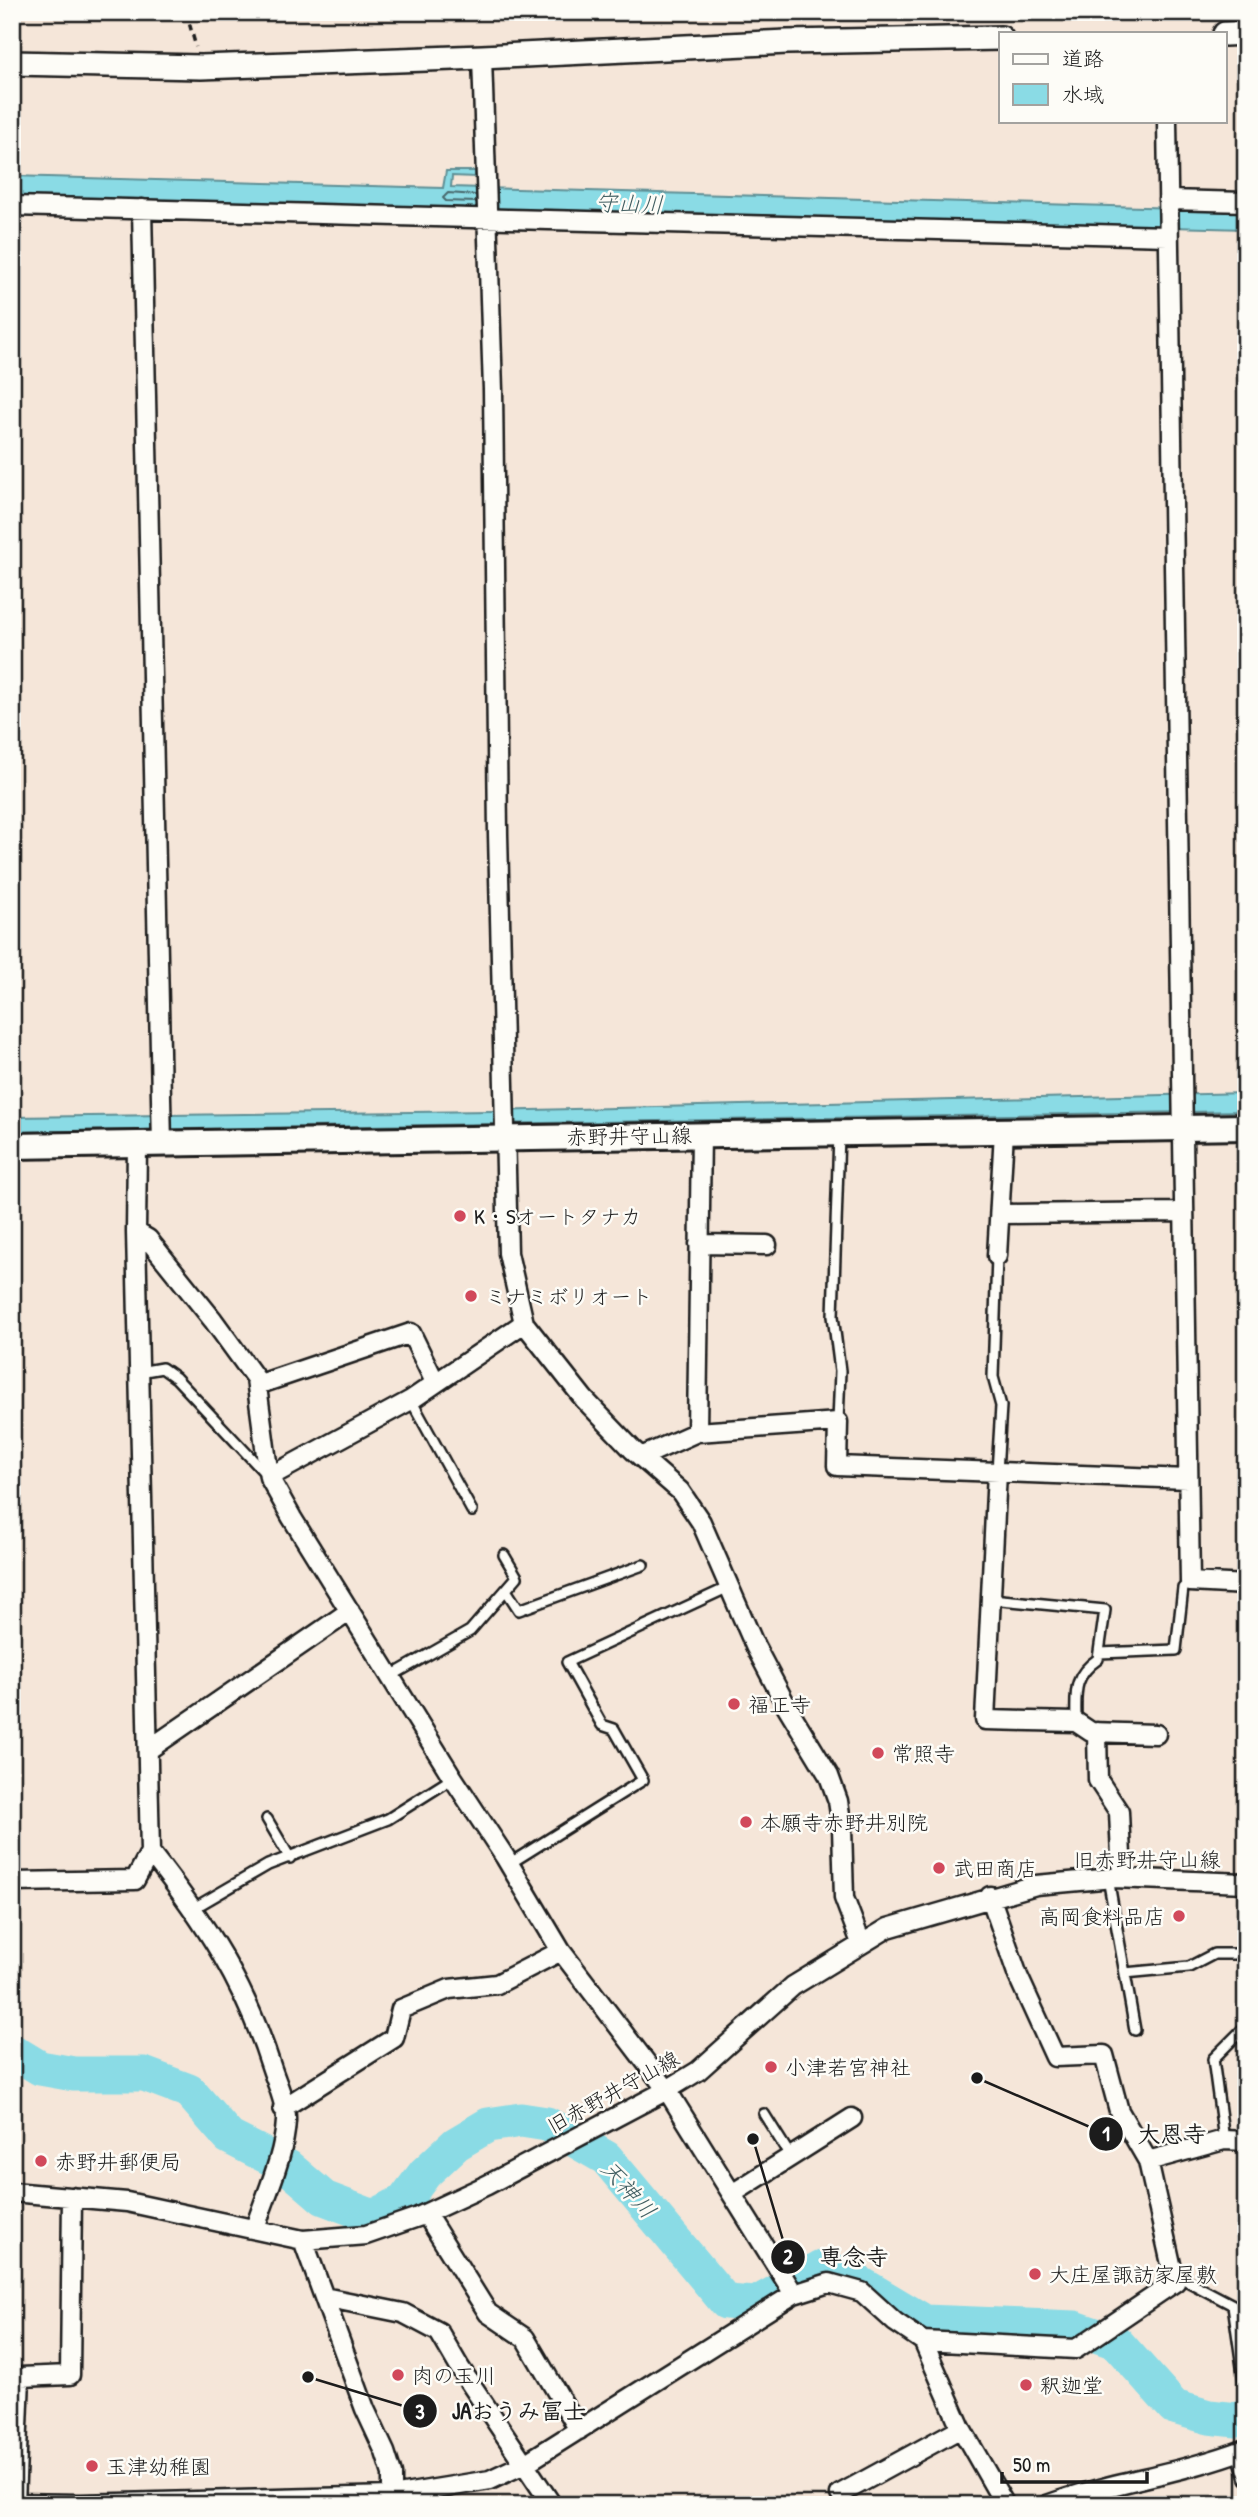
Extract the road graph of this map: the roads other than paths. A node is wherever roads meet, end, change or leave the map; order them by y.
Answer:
1 (1246, 33) edge
2 (1226, 34) edge
3 (999, 38) edge
4 (482, 57) junction
5 (12, 63) edge
6 (1167, 122) edge
7 (1168, 200) junction
8 (1246, 202) edge
9 (12, 206) edge
10 (142, 209) junction
11 (487, 219) junction
12 (1168, 236) junction
13 (1246, 1127) edge
14 (1183, 1128) junction
15 (1004, 1131) junction
16 (839, 1133) junction
17 (701, 1134) junction
18 (504, 1140) junction
19 (162, 1145) junction
20 (12, 1146) edge
21 (137, 1146) junction
22 (1184, 1212) junction
23 (1000, 1214) junction
24 (136, 1232) junction
25 (699, 1244) junction
26 (767, 1245) dead end
27 (998, 1256) joint
28 (524, 1323) junction
29 (139, 1372) junction
30 (435, 1382) junction
31 (257, 1385) junction
32 (411, 1400) junction
33 (838, 1422) junction
34 (697, 1432) junction
35 (641, 1457) junction
36 (997, 1472) junction
37 (269, 1477) junction
38 (1188, 1479) junction
39 (472, 1511) dead end
40 (504, 1555) dead end
41 (643, 1565) dead end
42 (1190, 1582) junction
43 (1246, 1586) edge
44 (729, 1587) junction
45 (506, 1590) junction
46 (991, 1599) junction
47 (350, 1611) junction
48 (1099, 1653) junction
49 (391, 1676) junction
50 (1076, 1722) junction
51 (1097, 1732) junction
52 (1156, 1734) dead end
53 (148, 1750) junction
54 (453, 1778) junction
55 (268, 1819) dead end
56 (150, 1852) junction
57 (290, 1858) junction
58 (509, 1864) junction
59 (1115, 1878) junction
60 (12, 1882) edge
61 (1246, 1883) edge
62 (990, 1896) junction
63 (194, 1908) junction
64 (860, 1943) junction
65 (561, 1951) junction
66 (1246, 1954) edge
67 (1125, 1973) junction
68 (1245, 2027) edge
69 (1135, 2030) dead end
70 (667, 2090) junction
71 (283, 2108) junction
72 (764, 2113) dead end
73 (852, 2118) dead end
74 (1224, 2140) junction
75 (1246, 2141) edge
76 (791, 2157) junction
77 (1148, 2161) junction
78 (12, 2192) edge
79 (732, 2194) junction
80 (72, 2197) junction
81 (426, 2214) junction
82 (255, 2228) junction
83 (303, 2240) junction
84 (1173, 2274) junction
85 (794, 2294) junction
86 (324, 2297) junction
87 (923, 2341) junction
88 (1246, 2394) edge
89 (961, 2428) junction
90 (579, 2430) junction
91 (1242, 2450) edge
92 (526, 2463) junction
93 (1246, 2479) edge
94 (840, 2494) dead end
95 (392, 2500) edge
96 (13, 2503) edge
97 (79, 2504) edge
98 (552, 2505) edge
99 (1004, 2505) edge
100 (1047, 2505) edge

1 - 2 street
3 - 4 street
4 - 5 street
4 - 11 street
6 - 7 street
7 - 8 street
7 - 12 street
9 - 10 street
10 - 11 street
10 - 19 street
11 - 12 street
11 - 18 street
12 - 14 street
13 - 14 main road, 赤野井守山線
14 - 15 main road, 赤野井守山線
14 - 22 street
15 - 16 main road, 赤野井守山線
15 - 23 street
16 - 17 main road, 赤野井守山線
16 - 33 lane
17 - 18 main road, 赤野井守山線
17 - 25 street
18 - 19 main road, 赤野井守山線
18 - 28 street
19 - 21 main road, 赤野井守山線
20 - 21 main road, 赤野井守山線
21 - 24 street
22 - 23 street
22 - 38 street
23 - 27 street
24 - 29 street
24 - 31 street
25 - 26 street
25 - 34 street
27 - 36 lane
28 - 30 street
28 - 35 street
29 - 37 lane
29 - 53 street
30 - 31 street
30 - 32 street
31 - 37 street
32 - 37 street
32 - 39 lane
33 - 34 street
33 - 36 street
34 - 35 street
35 - 44 street
36 - 38 street
36 - 46 street
37 - 47 street
38 - 42 street
40 - 45 lane
41 - 45 lane
42 - 43 street
42 - 48 lane
44 - 58 lane
44 - 64 street
45 - 49 lane
46 - 48 lane
46 - 50 street
47 - 49 street
47 - 53 street
48 - 50 lane
49 - 54 street
50 - 51 street
51 - 52 street
51 - 59 street
53 - 56 street
54 - 57 lane
54 - 58 street
55 - 57 lane
56 - 60 street
56 - 63 street
57 - 63 lane
58 - 65 street
59 - 61 street, 旧赤野井守山線
59 - 62 street, 旧赤野井守山線
59 - 67 lane
62 - 64 street, 旧赤野井守山線
62 - 77 street
63 - 71 street
64 - 70 street, 旧赤野井守山線
65 - 70 street
65 - 71 street
66 - 67 lane
67 - 69 lane
68 - 74 lane
70 - 79 street
70 - 81 street, 旧赤野井守山線
71 - 82 street
72 - 76 lane
73 - 76 street
74 - 75 street
74 - 77 street
76 - 79 street
77 - 84 street
78 - 80 street, 旧赤野井守山線
79 - 85 street
80 - 82 street, 旧赤野井守山線
80 - 96 street
81 - 83 street, 旧赤野井守山線
81 - 90 street
82 - 83 street, 旧赤野井守山線
83 - 86 street
84 - 87 street
84 - 88 lane
85 - 87 street
85 - 90 street
86 - 92 street
86 - 95 street
87 - 89 street
89 - 94 street
89 - 99 street
90 - 92 street
91 - 93 lane
91 - 100 street
92 - 95 street
92 - 98 street
95 - 97 street
96 - 97 street

